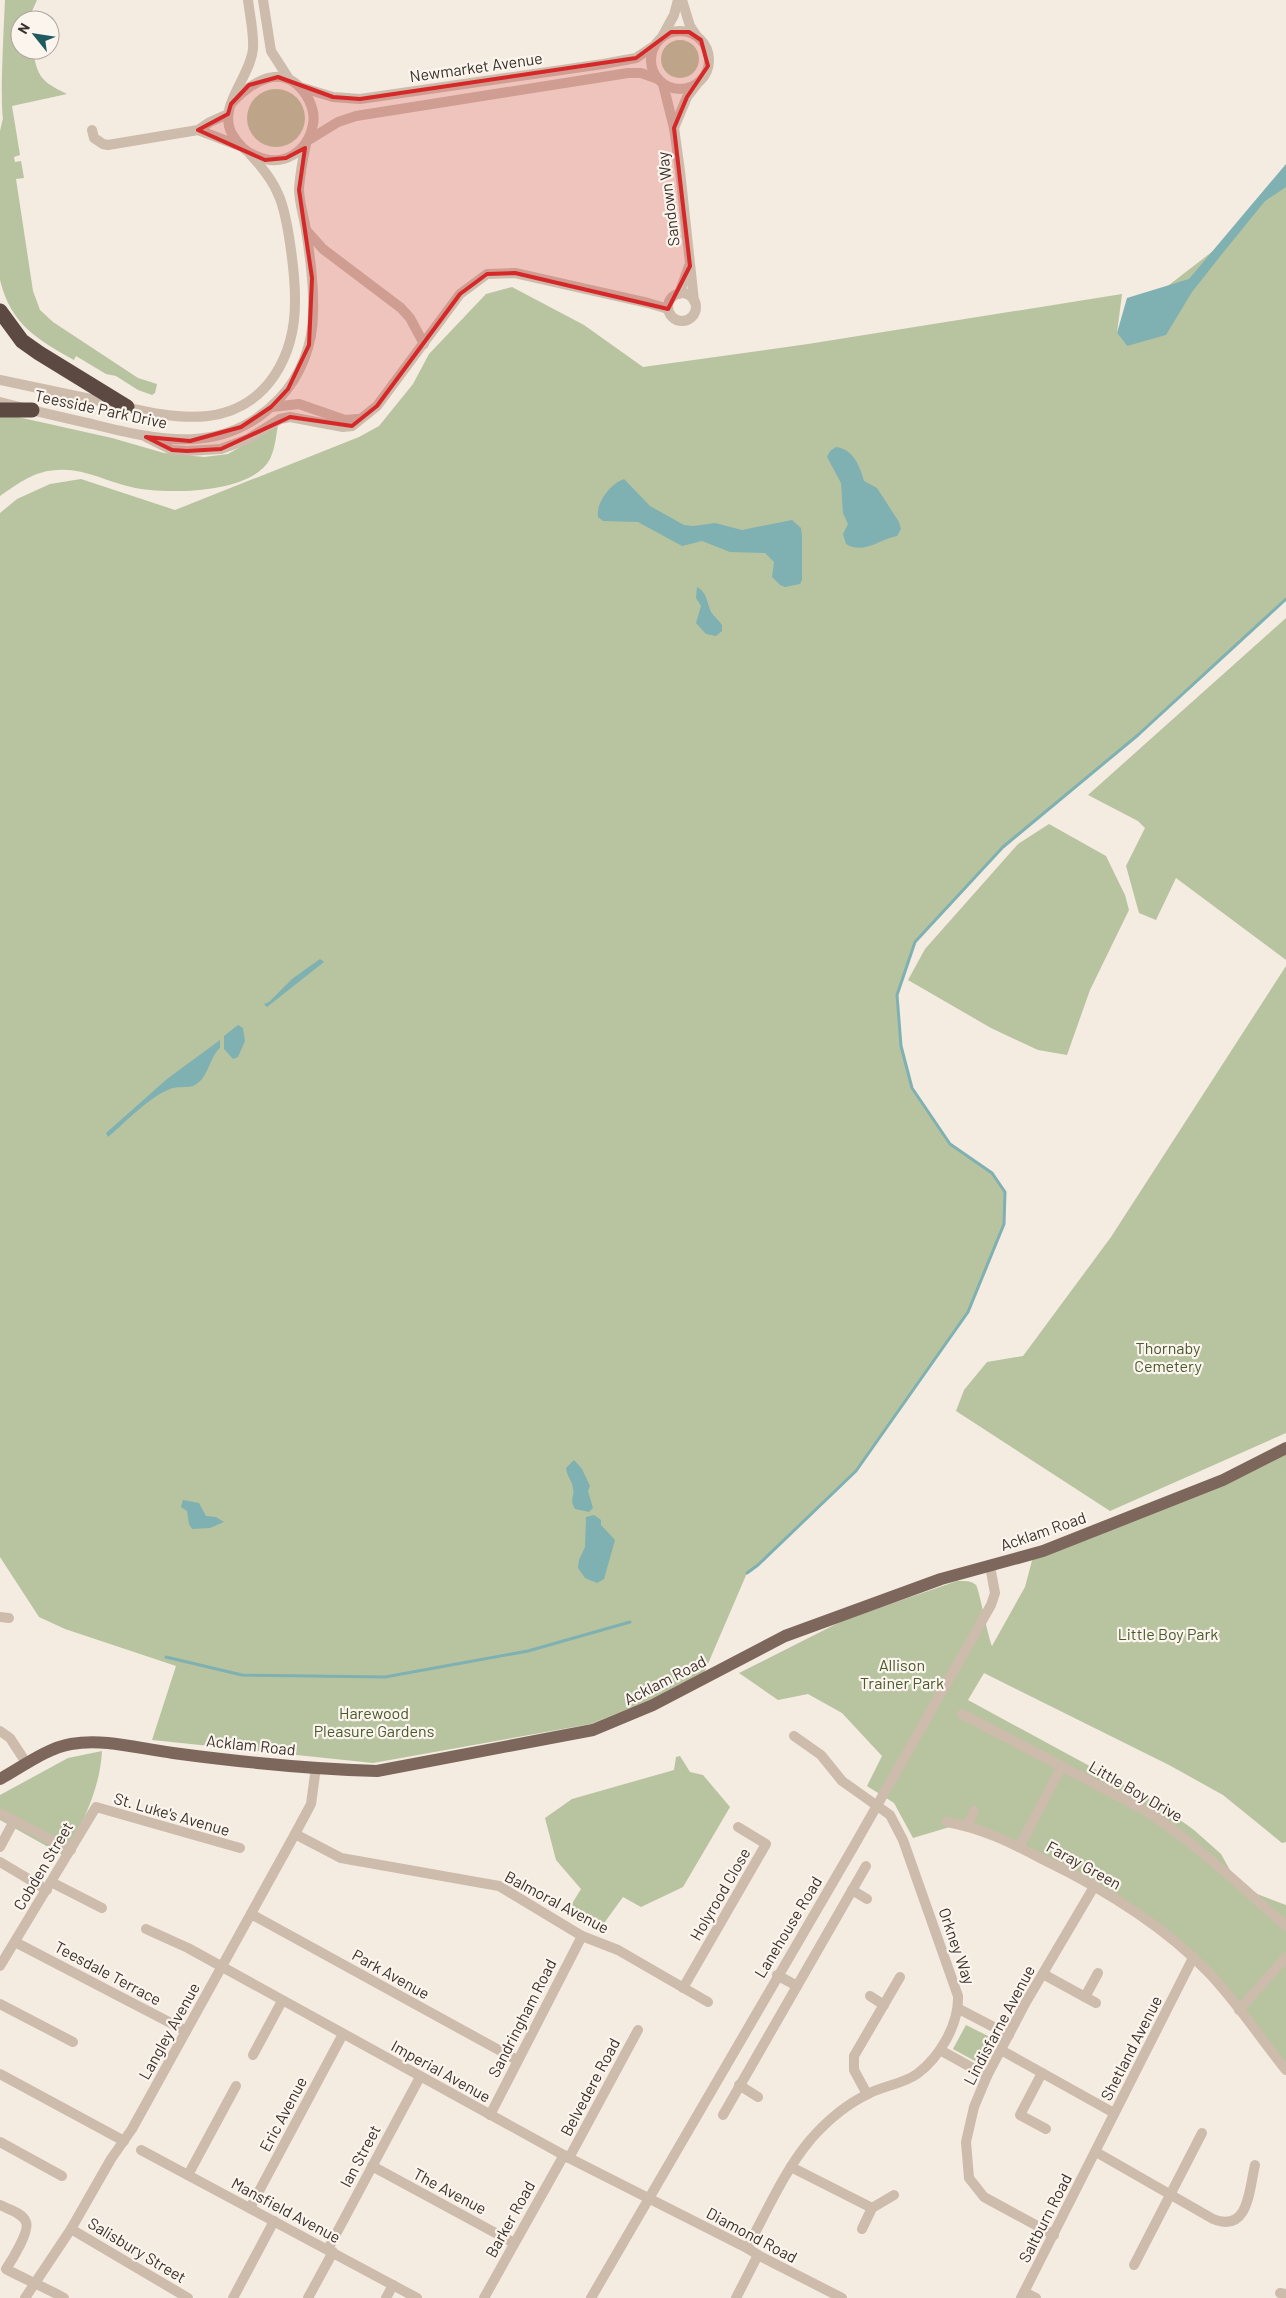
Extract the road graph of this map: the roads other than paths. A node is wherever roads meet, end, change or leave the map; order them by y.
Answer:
1 (248, 0) edge
2 (263, 0) edge
3 (680, 0) edge
4 (696, 36) junction
5 (661, 38) junction
6 (654, 46) junction
7 (289, 79) junction
8 (661, 81) junction
9 (697, 83) junction
10 (300, 87) junction
11 (229, 109) junction
12 (674, 128) junction
13 (92, 130) dead end
14 (198, 130) junction
15 (306, 143) junction
16 (240, 146) junction
17 (250, 154) junction
18 (306, 230) junction
19 (690, 266) junction
20 (678, 294) junction
21 (694, 301) junction
22 (668, 309) junction
23 (0, 311) edge
24 (424, 344) junction
25 (0, 380) edge
26 (0, 402) edge
27 (127, 407) junction
28 (271, 407) junction
29 (0, 410) edge
30 (32, 410) junction
31 (363, 418) junction
32 (146, 437) junction
33 (1286, 1448) edge
34 (990, 1566) junction
35 (962, 1714) dead end
36 (0, 1731) edge
37 (794, 1736) dead end
38 (27, 1764) junction
39 (1062, 1766) junction
40 (316, 1768) junction
41 (0, 1779) edge
42 (876, 1806) junction
43 (96, 1807) joint
44 (974, 1811) dead end
45 (1, 1814) dead end
46 (14, 1821) junction
47 (947, 1822) dead end
48 (968, 1826) junction
49 (738, 1827) dead end
50 (295, 1834) junction
51 (0, 1847) edge
52 (1020, 1847) junction
53 (240, 1848) dead end
54 (71, 1850) junction
55 (0, 1862) edge
56 (866, 1866) dead end
57 (1095, 1885) junction
58 (49, 1886) junction
59 (852, 1890) junction
60 (867, 1899) dead end
61 (102, 1908) dead end
62 (251, 1914) junction
63 (1286, 1926) edge
64 (146, 1929) dead end
65 (582, 1936) junction
66 (15, 1942) junction
67 (1286, 1957) edge
68 (1193, 1958) junction
69 (0, 1966) edge
70 (221, 1967) junction
71 (1043, 1974) junction
72 (1098, 1974) dead end
73 (777, 1975) junction
74 (900, 1977) dead end
75 (796, 1986) junction
76 (683, 1988) junction
77 (870, 1996) dead end
78 (1085, 1997) junction
79 (282, 2001) junction
80 (708, 2002) dead end
81 (1096, 2003) dead end
82 (0, 2004) edge
83 (884, 2005) junction
84 (959, 2009) junction
85 (1239, 2010) junction
86 (638, 2030) dead end
87 (186, 2031) junction
88 (343, 2034) junction
89 (1009, 2035) junction
90 (73, 2042) dead end
91 (940, 2050) junction
92 (1001, 2050) junction
93 (252, 2055) dead end
94 (518, 2060) junction
95 (1286, 2070) edge
96 (1042, 2073) junction
97 (0, 2074) edge
98 (987, 2076) junction
99 (420, 2077) junction
100 (236, 2086) dead end
101 (740, 2086) junction
102 (867, 2094) junction
103 (758, 2097) dead end
104 (1114, 2113) junction
105 (490, 2115) junction
106 (723, 2115) dead end
107 (1046, 2129) dead end
108 (1202, 2132) dead end
109 (124, 2141) junction
110 (0, 2142) edge
111 (141, 2150) dead end
112 (1096, 2152) junction
113 (566, 2156) junction
114 (1255, 2165) dead end
115 (372, 2166) junction
116 (791, 2167) junction
117 (188, 2175) junction
118 (62, 2176) dead end
119 (1170, 2192) junction
120 (894, 2195) dead end
121 (648, 2198) junction
122 (0, 2205) edge
123 (250, 2208) junction
124 (872, 2208) junction
125 (274, 2221) junction
126 (71, 2229) junction
127 (862, 2229) dead end
128 (1054, 2235) junction
129 (514, 2243) junction
130 (748, 2248) junction
131 (330, 2251) junction
132 (758, 2255) junction
133 (1134, 2265) dead end
134 (36, 2284) junction
135 (393, 2285) junction
136 (1022, 2295) edge
137 (25, 2298) edge
138 (64, 2298) edge
139 (188, 2298) edge
140 (233, 2298) edge
141 (308, 2298) edge
142 (386, 2298) edge
143 (417, 2298) edge
144 (484, 2298) edge
145 (591, 2298) edge
146 (736, 2298) edge
147 (842, 2298) edge
148 (1036, 2298) edge

1 - 11 street
2 - 7 street
3 - 4 street
3 - 5 street
4 - 5 street
4 - 9 street
5 - 6 street
6 - 8 street
6 - 10 street, Newmarket Avenue
7 - 10 street
7 - 11 street
8 - 9 street
8 - 12 street, Sandown Way
8 - 15 street, Newmarket Avenue
9 - 12 street
10 - 15 street
11 - 14 street
11 - 16 street
12 - 19 street, Sandown Way
13 - 14 street
14 - 16 street
15 - 17 street
15 - 18 street, Teesside Park Drive
16 - 17 street
17 - 27 street, Teesside Park Drive
18 - 24 street
18 - 28 street, Teesside Park Drive
19 - 20 street
19 - 21 street, Sandown Way
20 - 21 street
20 - 22 street
21 - 22 street
22 - 24 street
23 - 27 highway
24 - 31 street
25 - 27 street, Teesside Park Drive
26 - 30 street, Teesside Park Drive
28 - 31 street
28 - 32 street, Teesside Park Drive
29 - 30 highway
30 - 32 street, Teesside Park Drive
31 - 32 street
33 - 34 main road, Acklam Road
34 - 40 main road, Acklam Road
34 - 42 street, Lanehouse Road
35 - 39 street, Little Boy Drive
36 - 38 street
37 - 42 street, Orkney Way
38 - 40 main road, Acklam Road
38 - 41 main road, Acklam Road
39 - 52 street
39 - 63 street, Little Boy Drive
40 - 50 street, Langley Avenue
42 - 73 street, Lanehouse Road
42 - 84 street, Orkney Way
43 - 53 street, St. Luke's Avenue
43 - 54 street, Cobden Street
44 - 48 street
45 - 46 street
46 - 51 street
46 - 54 street
47 - 48 street, Faray Green
48 - 52 street, Faray Green
49 - 76 street, Holyrood Close
50 - 62 street, Langley Avenue
50 - 65 street, Balmoral Avenue
52 - 57 street, Faray Green
54 - 58 street, Cobden Street
55 - 58 street
56 - 59 street
57 - 68 street, Faray Green
57 - 71 street, Lindisfarne Avenue
58 - 61 street
58 - 66 street, Cobden Street
59 - 60 street
59 - 75 street
62 - 70 street, Langley Avenue
62 - 94 street, Park Avenue
64 - 70 street, Imperial Avenue
65 - 76 street, Balmoral Avenue
65 - 94 street, Sandringham Road
66 - 69 street, Cobden Street
66 - 87 street, Teesdale Terrace
67 - 85 street
68 - 85 street, Faray Green
68 - 104 street, Shetland Avenue
70 - 79 street, Imperial Avenue
70 - 87 street, Langley Avenue
71 - 78 street
71 - 89 street, Lindisfarne Avenue
72 - 78 street
73 - 75 street
73 - 121 street, Lanehouse Road
74 - 83 street
75 - 101 street
76 - 80 street, Balmoral Avenue
77 - 83 street
78 - 81 street
79 - 88 street, Imperial Avenue
79 - 93 street
82 - 90 street
83 - 102 street
84 - 89 street
84 - 91 street, Orkney Way
85 - 95 street, Faray Green
86 - 113 street, Belvedere Road
87 - 109 street, Langley Avenue
88 - 99 street, Imperial Avenue
88 - 123 street, Eric Avenue
89 - 92 street, Lindisfarne Avenue
91 - 98 street
91 - 102 street, Orkney Way
92 - 96 street
92 - 98 street, Lindisfarne Avenue
94 - 105 street, Sandringham Road
96 - 104 street
96 - 107 street
97 - 109 street
98 - 128 street, Lindisfarne Avenue
99 - 105 street, Imperial Avenue
99 - 115 street, Ian Street
100 - 117 street
101 - 103 street
101 - 106 street
102 - 116 street, Orkney Way
104 - 112 street, Shetland Avenue
105 - 113 street, Imperial Avenue
108 - 119 street
109 - 126 street, Langley Avenue
110 - 118 street
111 - 117 street, Mansfield Avenue
112 - 119 street
112 - 128 street, Saltburn Road
113 - 121 street, Imperial Avenue
113 - 129 street, Barker Road
114 - 119 street
115 - 129 street, The Avenue
115 - 131 street, Ian Street
116 - 124 street
116 - 130 street, Orkney Way
117 - 123 street, Mansfield Avenue
119 - 133 street
120 - 124 street
121 - 130 street, Diamond Road
121 - 145 street, Lanehouse Road
122 - 134 street
123 - 125 street, Mansfield Avenue
124 - 127 street
125 - 131 street, Mansfield Avenue
125 - 140 street
126 - 134 street, Langley Avenue
126 - 139 street, Salisbury Street
128 - 136 street, Saltburn Road
129 - 144 street, Barker Road
130 - 132 street, Diamond Road
131 - 135 street, Mansfield Avenue
131 - 141 street, Ian Street
132 - 146 street
132 - 147 street, Diamond Road
134 - 137 street, Langley Avenue
134 - 138 street
135 - 142 street
135 - 143 street, Mansfield Avenue
136 - 148 street

